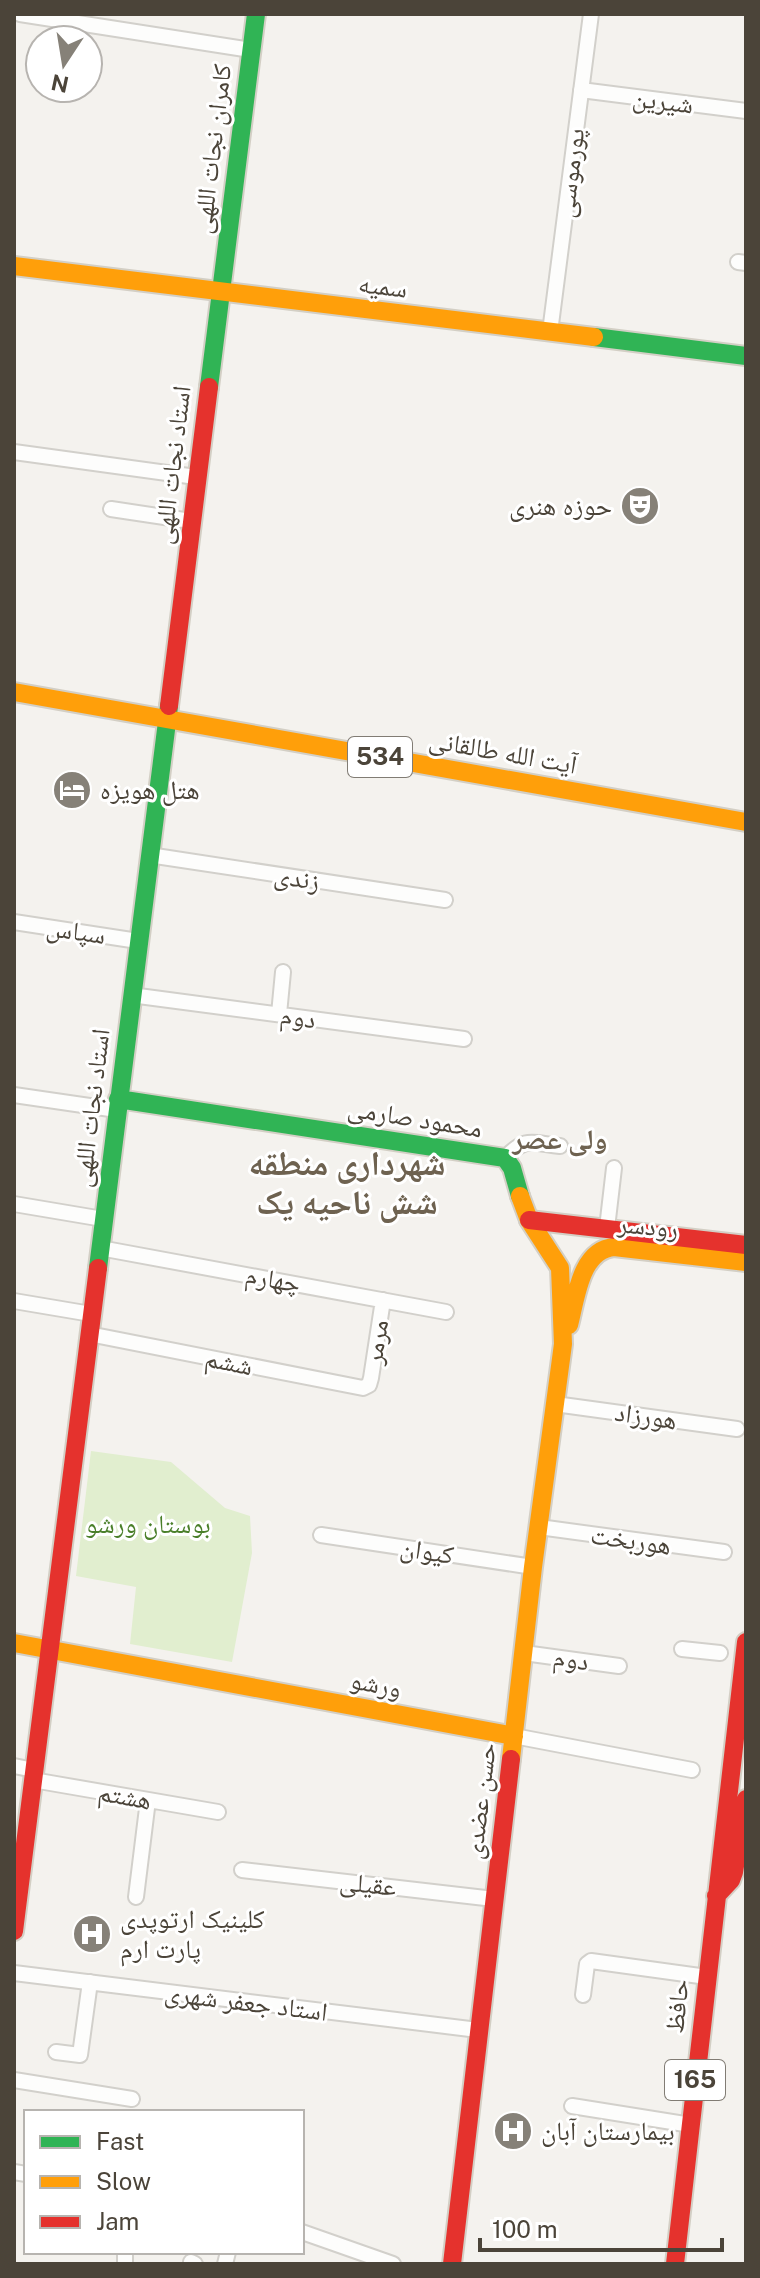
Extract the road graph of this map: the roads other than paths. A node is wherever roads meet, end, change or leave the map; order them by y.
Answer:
1 (20, 14) edge
2 (256, 14) edge
3 (591, 14) edge
4 (251, 50) junction
5 (581, 90) junction
6 (746, 111) edge
7 (14, 266) edge
8 (220, 292) junction
9 (550, 332) junction
10 (746, 356) edge
11 (14, 452) edge
12 (196, 477) junction
13 (111, 509) dead end
14 (191, 521) junction
15 (14, 692) edge
16 (166, 719) junction
17 (746, 822) edge
18 (149, 855) junction
19 (445, 900) dead end
20 (14, 922) edge
21 (138, 941) junction
22 (283, 972) dead end
23 (131, 995) junction
24 (279, 1014) junction
25 (464, 1039) dead end
26 (14, 1095) edge
27 (118, 1104) junction
28 (560, 1146) dead end
29 (505, 1158) junction
30 (614, 1168) dead end
31 (14, 1204) edge
32 (103, 1219) junction
33 (529, 1220) junction
34 (607, 1228) junction
35 (746, 1245) edge
36 (100, 1248) junction
37 (746, 1262) edge
38 (383, 1300) junction
39 (14, 1301) edge
40 (446, 1312) dead end
41 (91, 1314) junction
42 (89, 1334) junction
43 (563, 1344) junction
44 (369, 1385) joint
45 (555, 1404) junction
46 (737, 1429) dead end
47 (539, 1527) junction
48 (321, 1535) dead end
49 (724, 1552) dead end
50 (533, 1567) junction
51 (746, 1642) edge
52 (14, 1643) edge
53 (682, 1649) dead end
54 (49, 1650) junction
55 (524, 1653) junction
56 (720, 1653) dead end
57 (619, 1666) dead end
58 (514, 1736) junction
59 (14, 1766) edge
60 (692, 1770) dead end
61 (34, 1775) junction
62 (148, 1800) junction
63 (745, 1806) edge
64 (218, 1812) dead end
65 (19, 1845) edge
66 (242, 1870) dead end
67 (716, 1896) junction
68 (136, 1897) dead end
69 (494, 1899) junction
70 (14, 1931) edge
71 (14, 1973) edge
72 (707, 1977) junction
73 (90, 1982) junction
74 (583, 1995) dead end
75 (478, 2030) junction
76 (56, 2052) dead end
77 (14, 2080) edge
78 (132, 2099) dead end
79 (572, 2106) dead end
80 (691, 2125) junction
81 (304, 2233) edge
82 (393, 2264) edge
83 (452, 2264) edge
84 (675, 2264) edge

1 - 4 street
2 - 4 main road, کامران نجات اللهی
3 - 5 street, پورموسی
4 - 8 main road, کامران نجات اللهی
5 - 6 street, شیرین
5 - 9 street, پورموسی
7 - 8 main road, سمیه
8 - 9 main road, سمیه
8 - 12 main road, استاد نجات اللهی
9 - 10 main road, سمیه
11 - 12 street
12 - 14 main road, استاد نجات اللهی
13 - 14 street
14 - 16 main road, استاد نجات اللهی
15 - 16 main road, آیت الله طالقانی / 534
16 - 17 main road, آیت الله طالقانی / 534
16 - 18 main road, استاد نجات اللهی
18 - 19 street, زندی
18 - 21 main road, استاد نجات اللهی
20 - 21 street, سپاس
21 - 23 main road, استاد نجات اللهی
22 - 24 street
23 - 24 street, دوم
23 - 27 main road, استاد نجات اللهی
24 - 25 street, دوم
26 - 27 street, محمود صارمی
27 - 29 main road, محمود صارمی
27 - 32 main road, استاد نجات اللهی
28 - 29 street
29 - 33 main road, محمود صارمی
30 - 34 street
31 - 32 street
32 - 36 main road, استاد نجات اللهی
33 - 34 main road, رودسر
33 - 43 main road, محمود صارمی
34 - 35 main road, رودسر
36 - 38 street, چهارم
36 - 41 main road, استاد نجات اللهی
37 - 43 main road, رودسر
38 - 40 street, چهارم
38 - 44 street, مرمر
39 - 41 street
41 - 42 main road, استاد نجات اللهی
42 - 44 street, ششم
42 - 54 main road, استاد نجات اللهی
43 - 45 main road, حسن عضدی
45 - 46 street, هورزاد
45 - 47 main road, حسن عضدی
47 - 49 street, هوربخت
47 - 50 main road, حسن عضدی
48 - 50 street, کیوان
50 - 55 main road, حسن عضدی
51 - 67 main road, حافظ / 165
52 - 54 main road, ورشو
53 - 56 street
54 - 58 main road, ورشو
54 - 61 main road, استاد نجات اللهی
55 - 57 street, دوم
55 - 58 main road, حسن عضدی
58 - 60 street, ورشو
58 - 69 main road, حسن عضدی
59 - 61 street, هشتم
61 - 62 street, هشتم
61 - 65 main road, استاد نجات اللهی
62 - 64 street, هشتم
62 - 68 street
63 - 67 main road, حافظ / 165
65 - 70 main road, استاد نجات اللهی
66 - 69 street, عقیلی
67 - 72 main road, حافظ / 165
69 - 75 main road, حسن عضدی
71 - 73 street, استاد جعفر شهری
72 - 74 street
72 - 80 main road, حافظ / 165
73 - 75 street, استاد جعفر شهری
73 - 76 street
75 - 83 main road, حسن عضدی
77 - 78 street
79 - 80 street
80 - 84 main road, حافظ / 165
81 - 82 street

